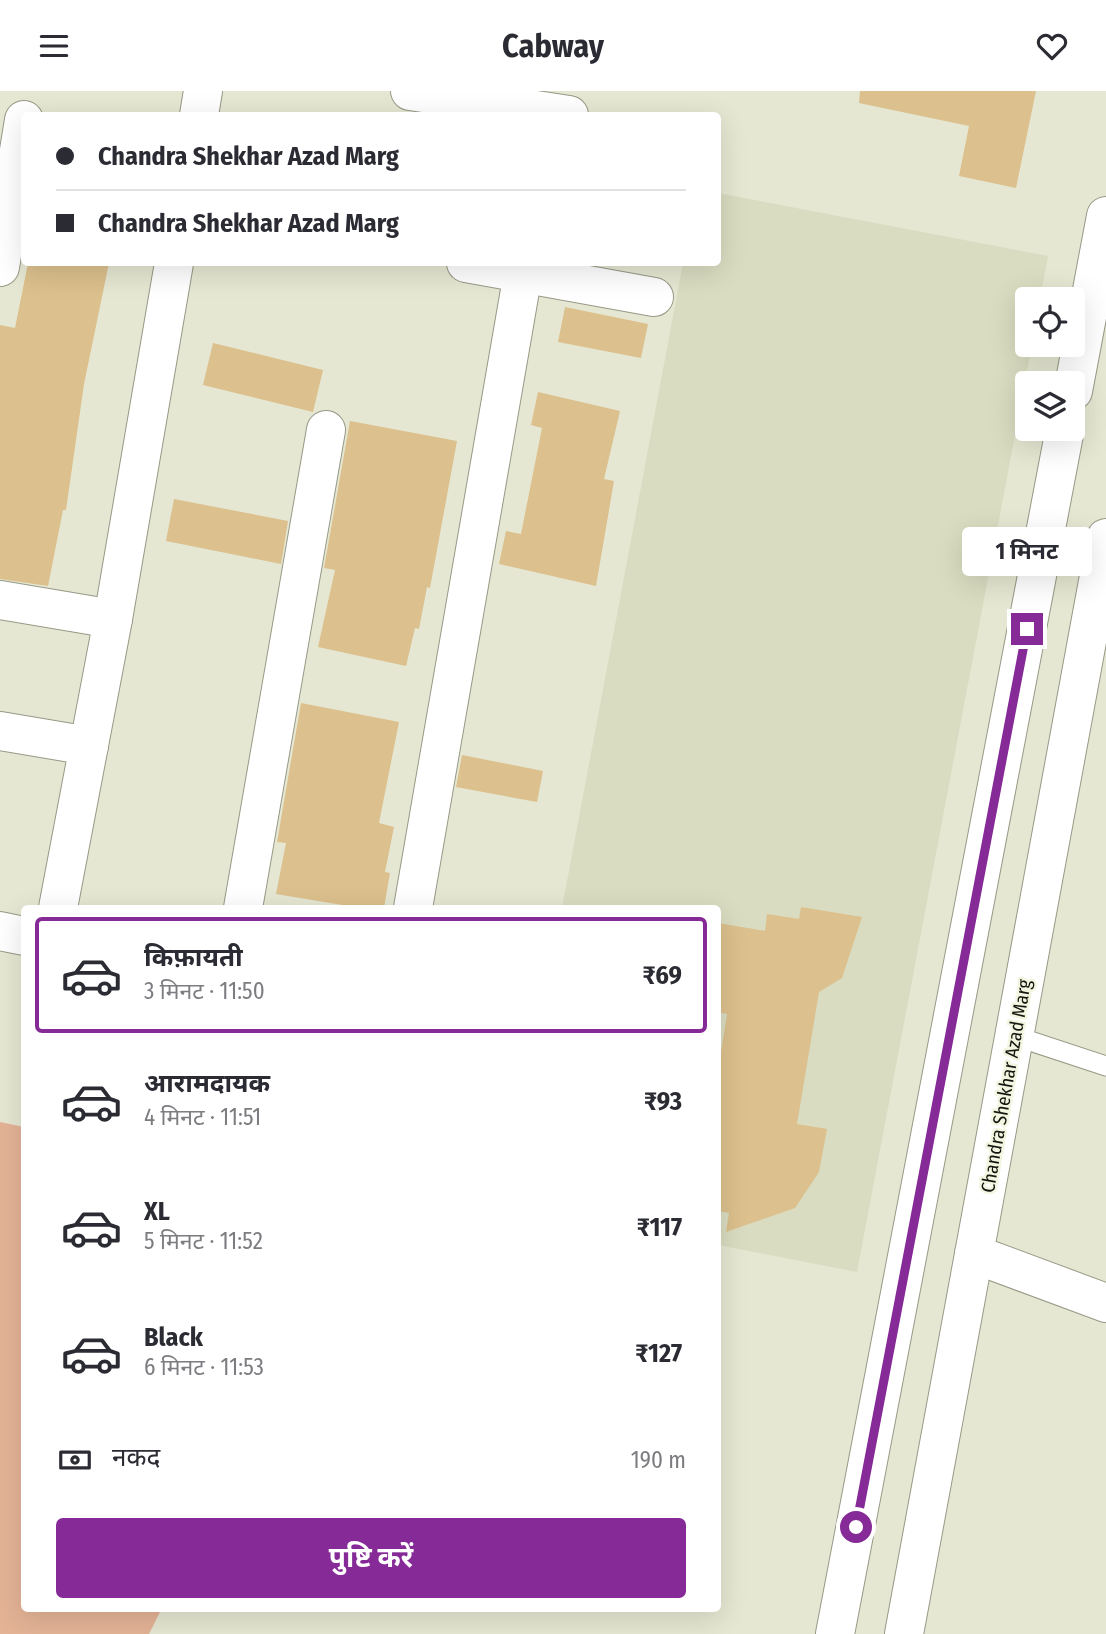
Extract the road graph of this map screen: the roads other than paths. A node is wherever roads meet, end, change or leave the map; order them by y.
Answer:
1 (30, 91) edge
2 (203, 91) edge
3 (410, 91) edge
4 (24, 112) edge
5 (200, 112) edge
6 (549, 112) edge
7 (17, 136) edge
8 (1106, 216) edge
9 (173, 266) edge
10 (483, 266) edge
11 (0, 267) edge
12 (523, 273) junction
13 (654, 297) dead end
14 (1077, 371) edge
15 (326, 430) dead end
16 (1064, 441) edge
17 (1106, 538) edge
18 (0, 600) edge
19 (113, 619) junction
20 (0, 731) edge
21 (89, 745) junction
22 (59, 905) edge
23 (244, 905) edge
24 (414, 905) edge
25 (0, 931) edge
26 (21, 935) edge
27 (1015, 1036) junction
28 (1106, 1066) edge
29 (974, 1254) junction
30 (1106, 1303) edge
31 (835, 1634) edge
32 (904, 1634) edge

1 - 4 street
2 - 5 street
3 - 6 street
7 - 11 street
8 - 14 street
9 - 19 street
10 - 12 street
12 - 13 street
12 - 24 street
15 - 23 street
16 - 31 street
17 - 27 street, Chandra Shekhar Azad Marg
18 - 19 street
19 - 21 street
20 - 21 street
21 - 22 street
25 - 26 street
27 - 28 lane
27 - 29 street, Chandra Shekhar Azad Marg
29 - 30 street
29 - 32 street, Chandra Shekhar Azad Marg

